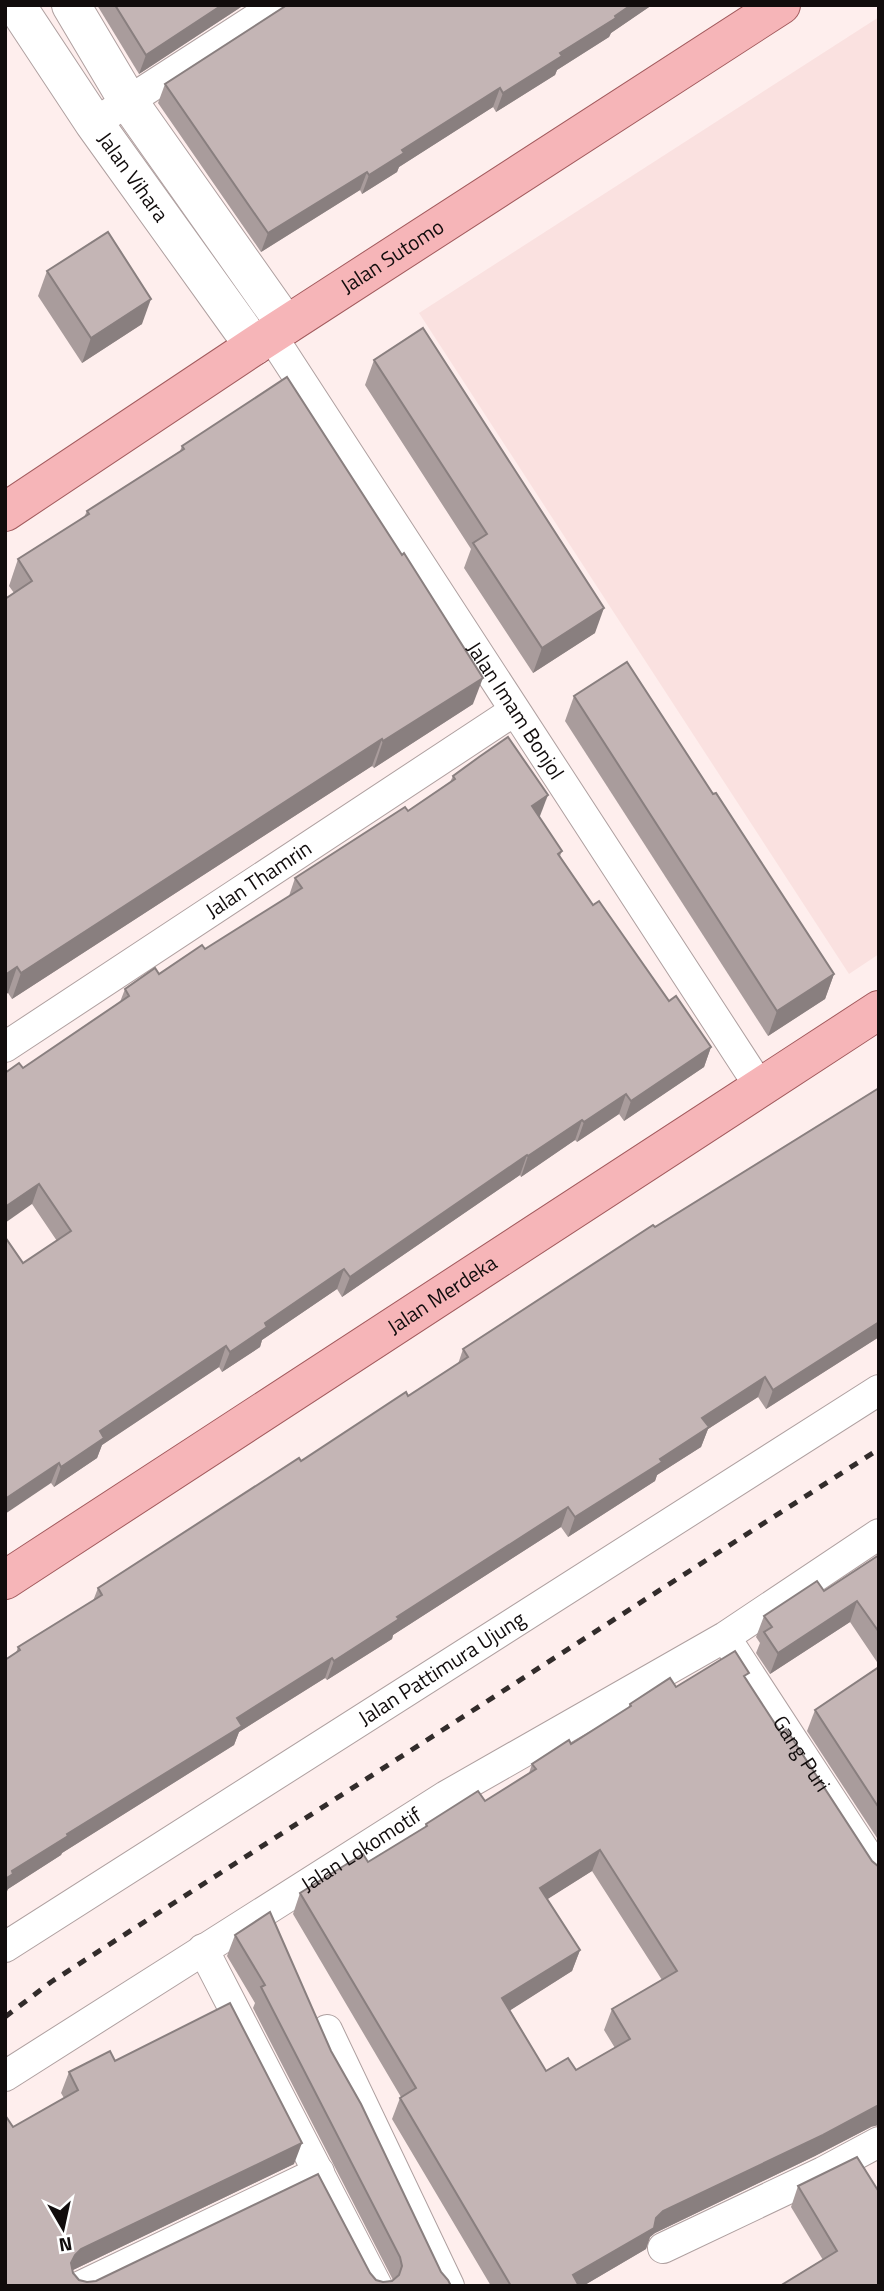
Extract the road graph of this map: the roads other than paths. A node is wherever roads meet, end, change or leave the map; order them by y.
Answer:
1 (71, 5) edge
2 (277, 5) edge
3 (781, 5) edge
4 (19, 6) edge
5 (128, 101) junction
6 (94, 123) junction
7 (270, 335) junction
8 (5, 512) edge
9 (514, 711) junction
10 (879, 1010) edge
11 (5, 1047) edge
12 (760, 1087) junction
13 (879, 1390) edge
14 (879, 1534) edge
15 (5, 1580) edge
16 (725, 1637) junction
17 (879, 1873) edge
18 (5, 1947) edge
19 (203, 1949) junction
20 (327, 2030) dead end
21 (5, 2076) edge
22 (879, 2142) edge
23 (319, 2172) junction
24 (663, 2248) dead end
25 (81, 2286) edge
26 (377, 2286) edge
27 (449, 2286) edge

1 - 5 street, Jalan Vihara
2 - 5 street
3 - 7 main road, Jalan Sutomo
4 - 6 street, Jalan Vihara
5 - 6 street
5 - 7 street, Jalan Vihara
6 - 7 street, Jalan Vihara
7 - 8 main road, Jalan Sutomo
7 - 9 street, Jalan Imam Bonjol
9 - 11 street, Jalan Thamrin
9 - 12 street, Jalan Imam Bonjol
10 - 12 main road, Jalan Merdeka
12 - 15 main road, Jalan Merdeka
13 - 18 street, Jalan Pattimura Ujung
14 - 16 street, Jalan Lokomotif
16 - 17 street, Gang Puri
16 - 19 street, Jalan Lokomotif
19 - 21 street, Jalan Lokomotif
19 - 23 street
20 - 27 street
22 - 24 street
23 - 25 street
23 - 26 street

